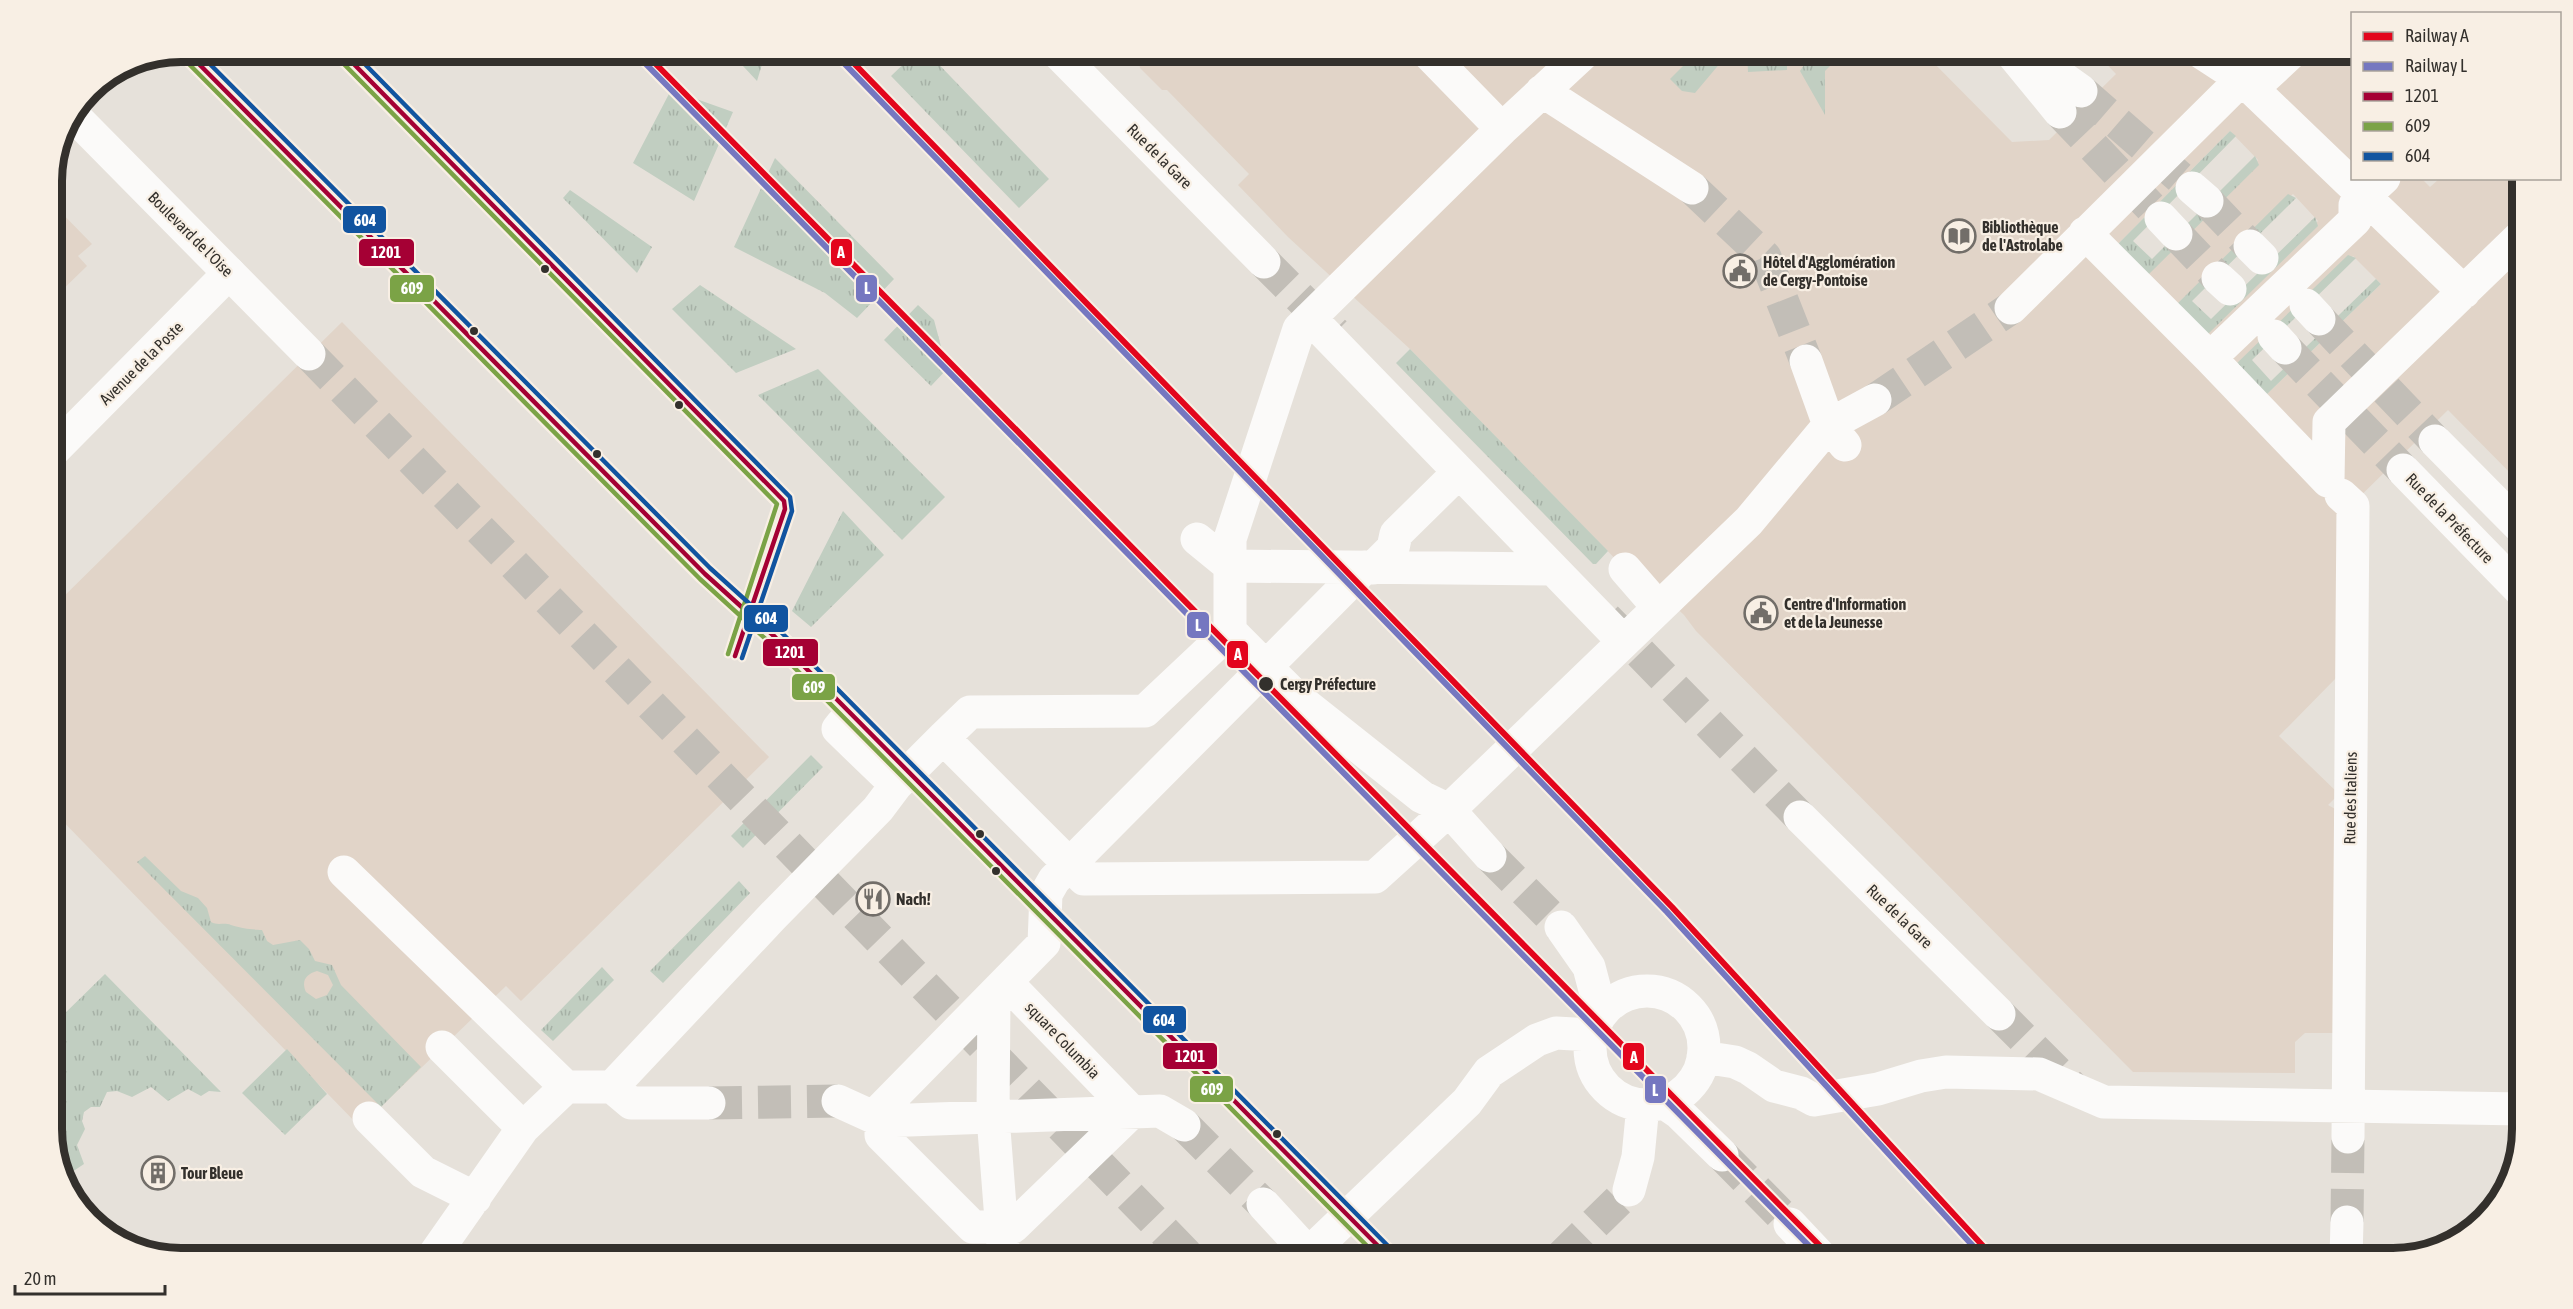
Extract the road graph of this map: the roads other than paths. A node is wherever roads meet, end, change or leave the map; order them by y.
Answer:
1 (1067, 62) edge
2 (1437, 62) edge
3 (1574, 62) edge
4 (2023, 62) edge
5 (2035, 62) edge
6 (2215, 62) edge
7 (2278, 62) edge
8 (2247, 84) junction
9 (1542, 91) junction
10 (78, 120) edge
11 (1502, 129) junction
12 (2351, 169) edge
13 (1692, 188) tunnel mouth
14 (2374, 188) edge
15 (2085, 233) junction
16 (2511, 246) edge
17 (1264, 262) tunnel mouth
18 (229, 273) junction
19 (2464, 292) junction
20 (2011, 308) tunnel mouth
21 (1311, 318) junction
22 (309, 354) tunnel mouth
23 (2210, 358) junction
24 (1806, 361) tunnel mouth
25 (1875, 400) tunnel mouth
26 (1837, 435) junction
27 (2435, 441) tunnel mouth
28 (62, 442) edge
29 (2403, 470) tunnel mouth
30 (1459, 472) junction
31 (2341, 495) dead end
32 (2511, 518) edge
33 (1197, 539) dead end
34 (1230, 566) junction
35 (1369, 568) junction
36 (1552, 569) junction
37 (1625, 569) dead end
38 (2511, 581) edge
39 (1658, 607) junction
40 (1230, 631) junction
41 (1623, 641) junction
42 (1266, 667) junction
43 (847, 732) dead end
44 (943, 738) junction
45 (896, 785) junction
46 (1449, 810) junction
47 (1800, 818) tunnel mouth
48 (1490, 856) tunnel mouth
49 (1069, 865) junction
50 (344, 872) dead end
51 (1561, 927) tunnel mouth
52 (1000, 989) junction
53 (2000, 1014) tunnel mouth
54 (1598, 1023) junction
55 (442, 1047) dead end
56 (1703, 1057) junction
57 (566, 1087) junction
58 (612, 1087) junction
59 (838, 1101) tunnel mouth
60 (709, 1103) tunnel mouth
61 (1653, 1103) junction
62 (2512, 1110) edge
63 (1132, 1112) junction
64 (993, 1117) junction
65 (369, 1118) dead end
66 (882, 1121) junction
67 (2348, 1121) junction
68 (1184, 1125) tunnel mouth
69 (523, 1128) junction
70 (1722, 1155) tunnel mouth
71 (1629, 1190) tunnel mouth
72 (475, 1198) junction
73 (1263, 1204) tunnel mouth
74 (2347, 1222) tunnel mouth
75 (1790, 1224) tunnel mouth
76 (1004, 1242) edge
77 (440, 1247) edge
78 (1299, 1247) edge
79 (1315, 1247) edge
80 (1812, 1247) edge
81 (2346, 1247) edge

1 - 17 street, Rue de la Gare
2 - 11 street
3 - 9 street
4 - 5 street
6 - 8 street
7 - 8 street
8 - 12 street
8 - 15 street
9 - 11 street
9 - 13 street
10 - 18 street, Boulevard de l'Oise
11 - 21 street
14 - 19 street
14 - 23 street
15 - 20 street
15 - 23 street
16 - 19 street
18 - 22 street, Boulevard de l'Oise
18 - 28 street, Avenue de la Poste
19 - 23 street
21 - 30 street
21 - 34 street
24 - 26 street
25 - 26 street
26 - 39 street
27 - 32 street
29 - 38 street, Rue de la Préfecture
30 - 35 street
30 - 36 street
31 - 67 street, Rue des Italiens
33 - 34 street
34 - 35 street
34 - 40 street
35 - 36 street
35 - 42 street
36 - 41 street
37 - 39 street
39 - 41 street
40 - 42 street
40 - 44 street
41 - 46 street
42 - 46 street
42 - 49 street
43 - 45 street
44 - 45 street
44 - 49 street
45 - 58 street
46 - 48 street
46 - 49 street
47 - 53 street, Rue de la Gare
49 - 52 street
50 - 57 street
51 - 54 street
52 - 63 street, square Columbia
52 - 64 street
52 - 66 street
54 - 56 street
54 - 61 street
54 - 79 street
55 - 69 street
56 - 61 street
56 - 67 street
57 - 58 street
57 - 69 street
58 - 60 street
59 - 66 street
61 - 70 street
61 - 71 street
62 - 67 street
63 - 64 street
63 - 68 street
63 - 76 street
64 - 66 street
64 - 76 street
65 - 72 street
66 - 76 street
69 - 72 street
72 - 77 street
73 - 78 street
74 - 81 street
75 - 80 street

